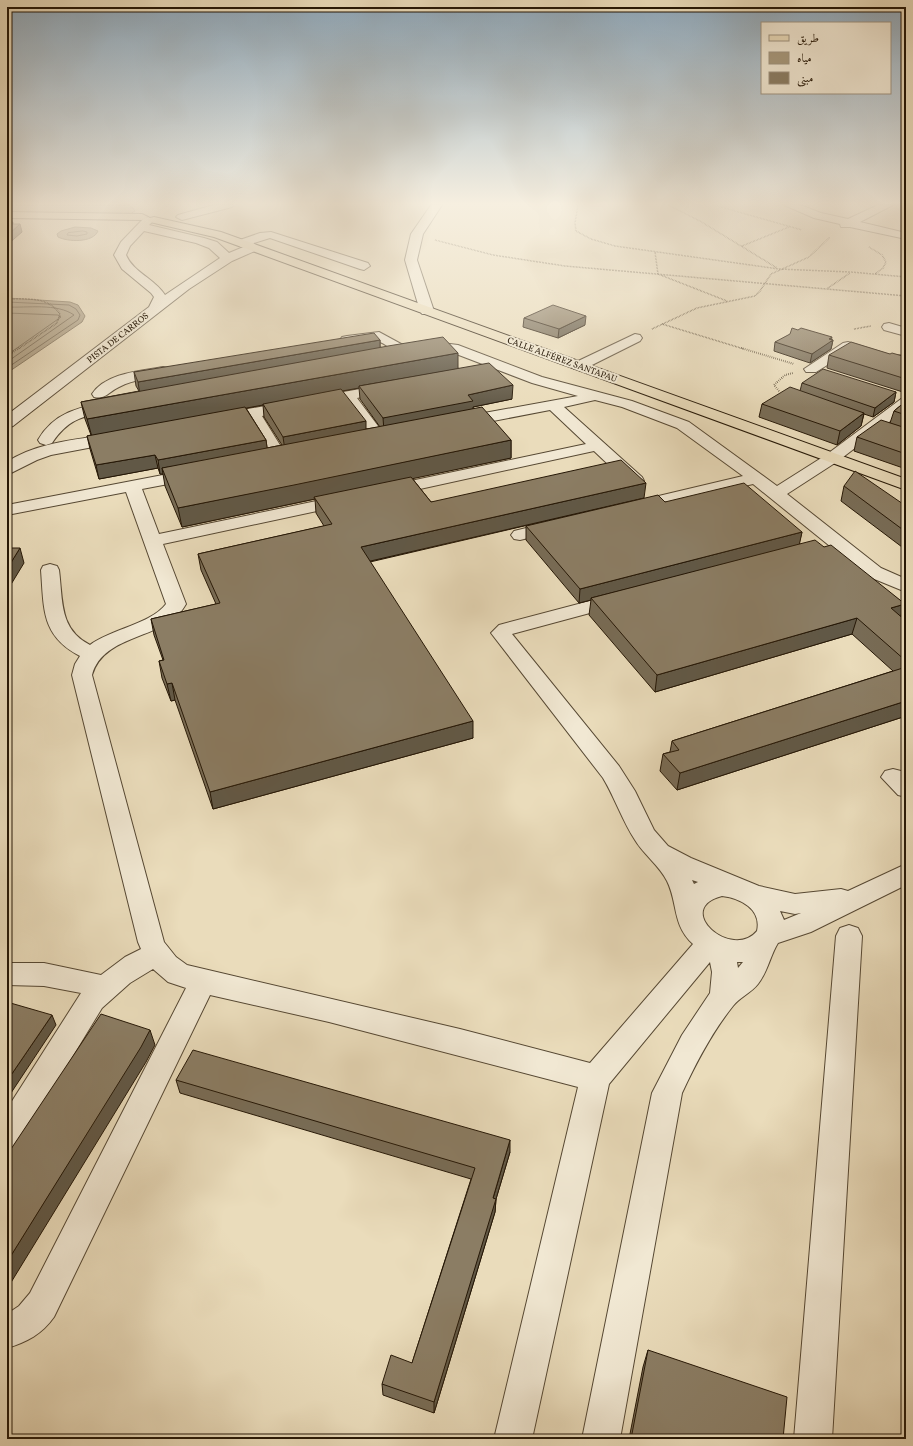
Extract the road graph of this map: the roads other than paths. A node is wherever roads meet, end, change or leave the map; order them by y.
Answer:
1 (135, 272) edge
2 (207, 272) edge
3 (322, 272) edge
4 (415, 272) edge
5 (155, 309) junction
6 (427, 311) junction
7 (889, 327) dead end
8 (906, 332) edge
9 (635, 338) road end
10 (332, 342) edge
11 (409, 354) junction
12 (385, 358) edge
13 (906, 365) edge
14 (579, 366) junction
15 (504, 367) junction
16 (178, 368) edge
17 (472, 373) edge
18 (825, 374) edge
19 (402, 386) edge
20 (99, 394) dead end
21 (891, 395) edge
22 (347, 396) junction
23 (597, 396) junction
24 (906, 401) edge
25 (128, 403) edge
26 (553, 405) junction
27 (252, 413) junction
28 (861, 420) edge
29 (207, 422) edge
30 (7, 423) edge
31 (447, 425) edge
32 (876, 425) junction
33 (891, 430) edge
34 (130, 436) edge
35 (379, 438) edge
36 (46, 440) dead end
37 (597, 446) junction
38 (280, 458) edge
39 (832, 458) junction
40 (7, 470) edge
41 (210, 471) edge
42 (756, 478) junction
43 (906, 485) edge
44 (132, 486) junction
45 (776, 494) junction
46 (658, 502) junction
47 (7, 510) edge
48 (620, 511) edge
49 (574, 522) edge
50 (520, 535) dead end
51 (153, 541) junction
52 (837, 543) junction
53 (814, 549) edge
54 (50, 570) dead end
55 (906, 586) edge
56 (637, 594) edge
57 (91, 654) junction
58 (656, 848) junction
59 (906, 874) edge
60 (749, 893) junction
61 (860, 896) junction
62 (688, 914) junction
63 (849, 936) dead end
64 (766, 938) junction
65 (714, 946) junction
66 (157, 954) junction
67 (7, 974) edge
68 (203, 982) junction
69 (105, 987) junction
70 (724, 996) junction
71 (596, 1078) junction
72 (7, 1136) edge
73 (7, 1331) edge
74 (513, 1439) edge
75 (601, 1439) edge
76 (813, 1439) edge

1 - 5 street
2 - 5 street, PISTA DE CARROS
3 - 6 main road, CALLE ALFÉREZ SANTAPAU
4 - 6 street
5 - 30 street, PISTA DE CARROS
6 - 14 main road, CALLE ALFÉREZ SANTAPAU
7 - 8 street
9 - 14 street
10 - 11 street
11 - 12 street
11 - 15 street
13 - 18 street
14 - 39 main road, CALLE ALFÉREZ SANTAPAU
15 - 17 street
15 - 23 street
16 - 20 street
19 - 22 street
21 - 24 street
22 - 27 street
22 - 35 street
23 - 26 street
23 - 42 street
24 - 32 street
25 - 36 street
26 - 31 street
26 - 37 street
27 - 29 street
27 - 38 street
28 - 32 street
32 - 33 street
32 - 39 street
34 - 40 street
37 - 46 street
37 - 51 street
39 - 43 main road, CALLE ALFÉREZ SANTAPAU
39 - 45 street
41 - 44 street
42 - 45 street
42 - 46 street
44 - 47 street
44 - 51 street
45 - 52 street
46 - 48 street
49 - 50 street
51 - 57 street
52 - 53 street
52 - 55 street
54 - 57 street
56 - 58 street
57 - 66 street
58 - 60 street
58 - 62 street
59 - 61 street
60 - 61 street
60 - 62 street
60 - 64 street
61 - 64 street
62 - 65 street
63 - 76 street
64 - 65 street
64 - 70 street
65 - 70 street
65 - 71 street
66 - 68 street
66 - 69 street
67 - 69 street
68 - 71 street
68 - 73 street
69 - 72 street
70 - 75 street
71 - 74 street

